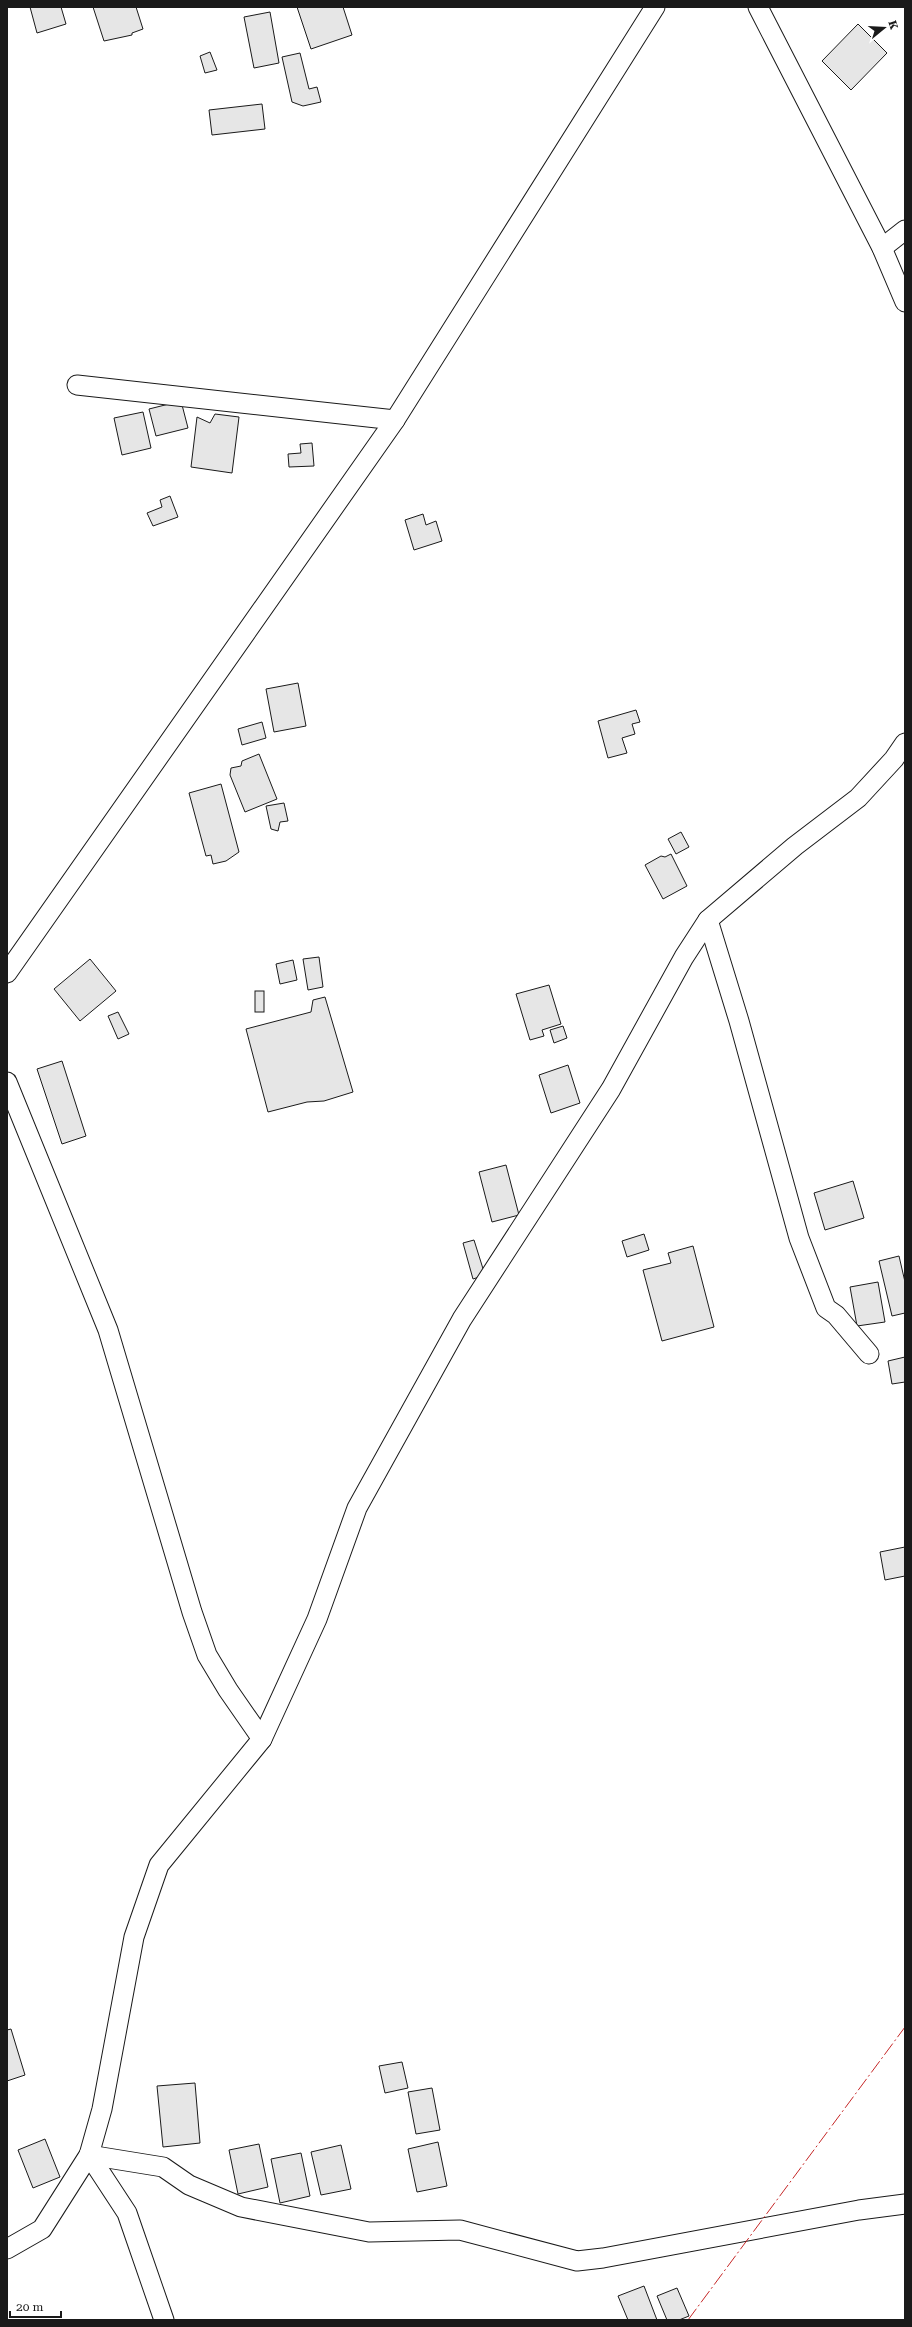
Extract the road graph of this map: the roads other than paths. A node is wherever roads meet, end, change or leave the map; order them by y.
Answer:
1 (655, 7) edge
2 (758, 7) edge
3 (905, 230) edge
4 (882, 248) junction
5 (905, 302) edge
6 (77, 385) dead end
7 (395, 420) junction
8 (905, 743) edge
9 (708, 920) junction
10 (7, 974) edge
11 (7, 1082) edge
12 (869, 1354) dead end
13 (262, 1739) junction
14 (89, 2155) junction
15 (905, 2204) edge
16 (7, 2249) edge
17 (164, 2320) edge

1 - 7 street
2 - 4 street
3 - 4 street
4 - 5 street
6 - 7 street
7 - 10 street
8 - 9 street
9 - 12 street
9 - 13 street
11 - 13 street
13 - 14 street
14 - 15 street
14 - 16 street
14 - 17 street

